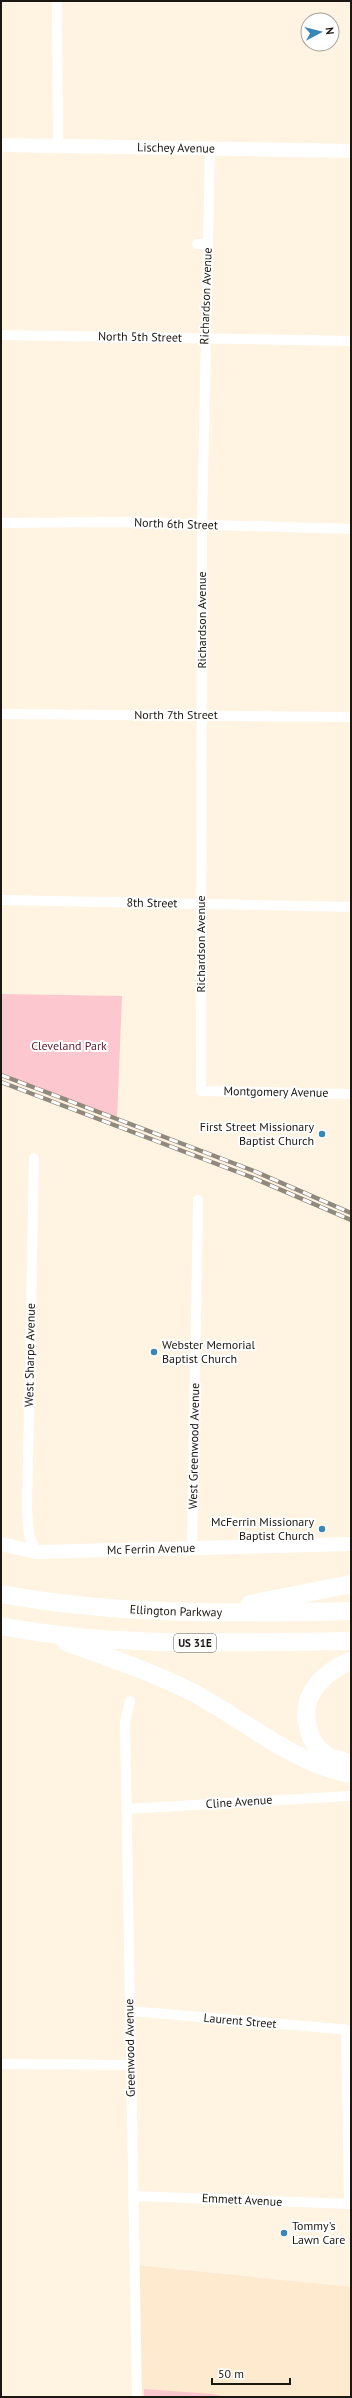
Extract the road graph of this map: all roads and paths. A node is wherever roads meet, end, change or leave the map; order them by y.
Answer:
1 (57, 1) edge
2 (1, 145) edge
3 (58, 146) junction
4 (210, 149) junction
5 (351, 152) edge
6 (197, 244) dead end
7 (208, 244) junction
8 (1, 335) edge
9 (205, 338) junction
10 (351, 341) edge
11 (1, 523) edge
12 (202, 526) junction
13 (351, 529) edge
14 (1, 714) edge
15 (201, 714) junction
16 (351, 717) edge
17 (1, 900) edge
18 (201, 904) junction
19 (351, 907) edge
20 (201, 1091) joint
21 (351, 1094) edge
22 (34, 1158) dead end
23 (198, 1200) dead end
24 (1, 1544) edge
25 (351, 1544) edge
26 (192, 1548) junction
27 (36, 1552) junction
28 (351, 1584) edge
29 (1, 1594) edge
30 (351, 1611) edge
31 (203, 1613) junction
32 (1, 1626) edge
33 (38, 1633) junction
34 (351, 1640) edge
35 (351, 1661) edge
36 (130, 1701) dead end
37 (351, 1763) edge
38 (351, 1774) edge
39 (351, 1796) edge
40 (126, 1809) junction
41 (130, 2011) junction
42 (348, 2030) edge
43 (1, 2064) edge
44 (130, 2065) junction
45 (133, 2196) junction
46 (350, 2204) edge
47 (137, 2397) edge

1 - 3 street
2 - 3 street, Lischey Avenue
3 - 4 street, Lischey Avenue
4 - 5 street, Lischey Avenue
4 - 7 street, Richardson Avenue
6 - 7 street
7 - 9 street, Richardson Avenue
8 - 9 street, North 5th Street
9 - 10 street, North 5th Street
9 - 12 street, Richardson Avenue
11 - 12 street, North 6th Street
12 - 13 street, North 6th Street
12 - 15 street, Richardson Avenue
14 - 15 street, North 7th Street
15 - 16 street, North 7th Street
15 - 18 street, Richardson Avenue
17 - 18 street, 8th Street
18 - 19 street, 8th Street
18 - 20 street, Richardson Avenue
20 - 21 street, Montgomery Avenue
22 - 27 street, West Sharpe Avenue
23 - 26 street, West Greenwood Avenue
24 - 27 street, Mc Ferrin Avenue
25 - 26 street, Mc Ferrin Avenue
26 - 27 street, Mc Ferrin Avenue
28 - 31 highway
29 - 31 highway, Ellington Parkway
30 - 31 highway, Ellington Parkway
32 - 33 highway, US 31E
33 - 34 highway, US 31E
33 - 38 highway
35 - 37 highway
36 - 40 street, Greenwood Avenue
39 - 40 street, Cline Avenue
40 - 41 street, Greenwood Avenue
41 - 42 street, Laurent Street
41 - 44 street, Greenwood Avenue
42 - 46 street
43 - 44 street
44 - 45 street, Greenwood Avenue
45 - 46 street, Emmett Avenue
45 - 47 street, Greenwood Avenue

